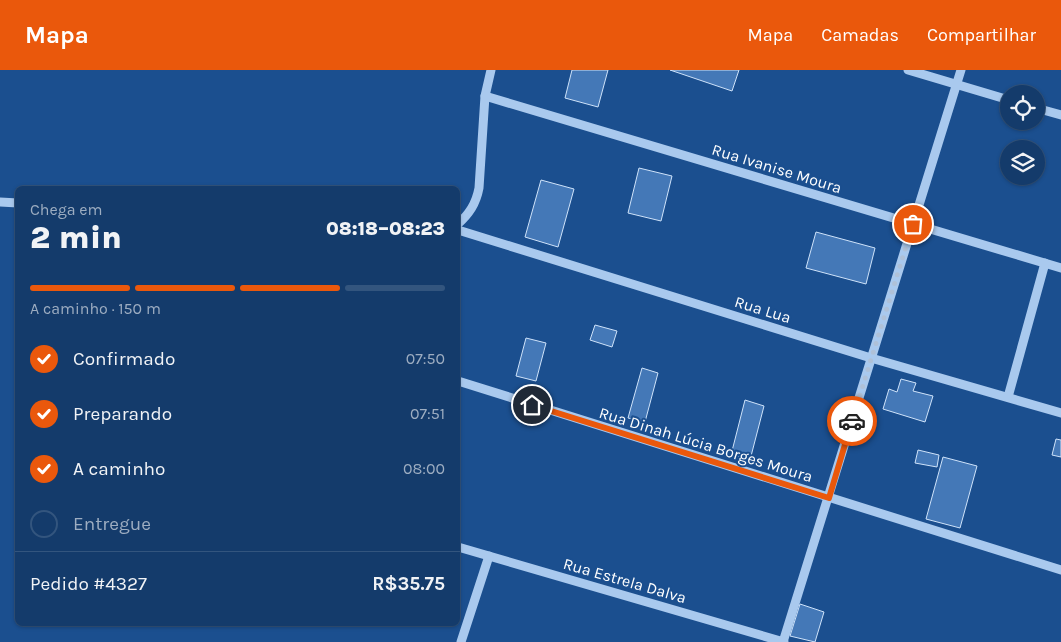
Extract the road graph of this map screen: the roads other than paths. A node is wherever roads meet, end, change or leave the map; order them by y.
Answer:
1 (490, 70) edge
2 (908, 70) edge
3 (960, 70) edge
4 (957, 85) junction
5 (485, 96) junction
6 (1000, 97) edge
7 (1045, 111) edge
8 (1061, 116) edge
9 (0, 202) edge
10 (15, 203) edge
11 (460, 222) edge
12 (913, 224) junction
13 (460, 231) edge
14 (1045, 263) junction
15 (1061, 268) edge
16 (871, 358) junction
17 (460, 382) edge
18 (1008, 397) junction
19 (1061, 413) edge
20 (829, 498) junction
21 (460, 548) edge
22 (489, 556) junction
23 (1061, 570) edge
24 (462, 642) edge
25 (783, 642) edge

1 - 5 street
2 - 4 street
3 - 4 street
4 - 6 street
4 - 12 street
5 - 11 street
5 - 12 street, Rua Ivanise Moura
7 - 8 street
9 - 10 street
12 - 14 street, Rua Ivanise Moura
12 - 16 street
13 - 16 street, Rua Lua
14 - 15 street, Rua Ivanise Moura
14 - 18 street
16 - 18 street, Rua Lua
16 - 20 street
17 - 20 street, Rua Dinah Lúcia Borges Moura
18 - 19 street, Rua Lua
20 - 23 street, Rua Dinah Lúcia Borges Moura
20 - 25 street
21 - 22 street, Rua Estrela Dalva
22 - 24 street
22 - 25 street, Rua Estrela Dalva

